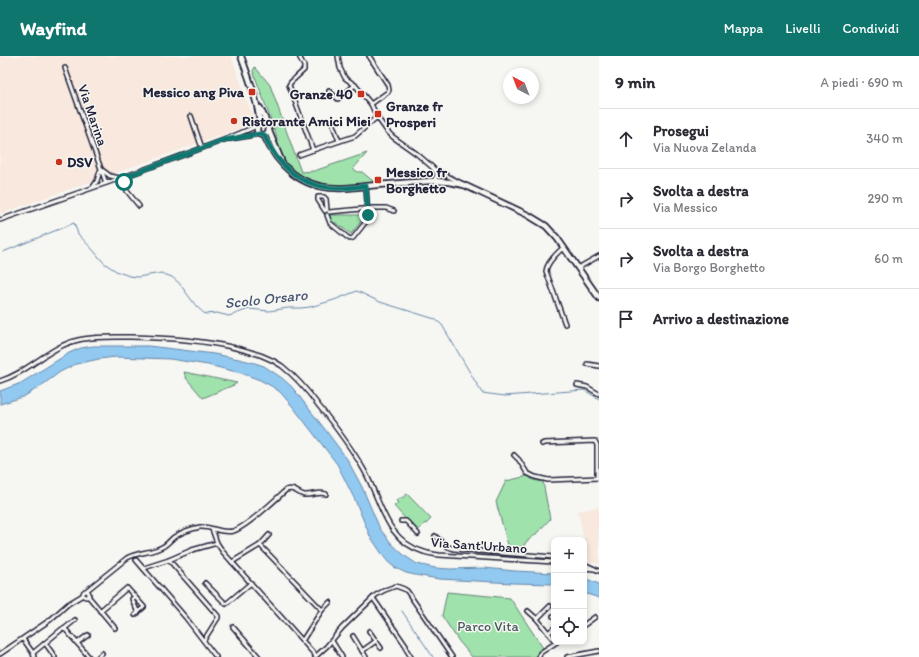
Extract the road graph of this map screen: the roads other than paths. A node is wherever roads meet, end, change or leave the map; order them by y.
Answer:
1 (241, 56) edge
2 (299, 56) edge
3 (338, 56) edge
4 (369, 56) edge
5 (65, 68) dead end
6 (354, 85) junction
7 (329, 91) dead end
8 (256, 101) junction
9 (371, 104) junction
10 (191, 116) dead end
11 (377, 117) junction
12 (266, 123) junction
13 (258, 125) junction
14 (333, 125) dead end
15 (248, 130) junction
16 (269, 131) junction
17 (262, 134) junction
18 (252, 136) junction
19 (224, 140) junction
20 (338, 141) junction
21 (202, 148) junction
22 (313, 150) junction
23 (298, 155) dead end
24 (284, 166) junction
25 (432, 167) junction
26 (101, 169) junction
27 (122, 178) junction
28 (434, 180) junction
29 (106, 183) junction
30 (464, 185) junction
31 (366, 186) junction
32 (92, 188) junction
33 (138, 206) dead end
34 (368, 209) junction
35 (394, 211) dead end
36 (0, 220) edge
37 (565, 249) junction
38 (599, 256) edge
39 (578, 268) junction
40 (599, 298) edge
41 (566, 324) dead end
42 (587, 364) dead end
43 (599, 366) edge
44 (0, 381) edge
45 (576, 385) dead end
46 (599, 394) edge
47 (542, 444) dead end
48 (514, 455) dead end
49 (598, 478) edge
50 (326, 494) dead end
51 (401, 521) dead end
52 (212, 529) junction
53 (418, 534) dead end
54 (269, 535) dead end
55 (435, 536) dead end
56 (217, 543) junction
57 (260, 545) junction
58 (551, 557) edge
59 (136, 560) dead end
60 (169, 560) junction
61 (232, 562) junction
62 (551, 562) edge
63 (587, 565) edge
64 (587, 568) edge
65 (144, 569) junction
66 (597, 570) edge
67 (205, 583) dead end
68 (251, 583) junction
69 (86, 591) junction
70 (83, 595) junction
71 (88, 596) junction
72 (135, 597) junction
73 (372, 598) junction
74 (330, 602) dead end
75 (550, 606) dead end
76 (322, 610) junction
77 (100, 611) junction
78 (528, 611) dead end
79 (595, 617) dead end
80 (536, 619) junction
81 (75, 620) dead end
82 (587, 623) edge
83 (233, 627) dead end
84 (115, 628) dead end
85 (64, 629) junction
86 (369, 630) dead end
87 (551, 630) edge
88 (548, 633) junction
89 (88, 634) dead end
90 (352, 636) dead end
91 (551, 636) edge
92 (23, 639) junction
93 (204, 640) junction
94 (302, 641) junction
95 (332, 641) junction
96 (376, 641) junction
97 (45, 643) junction
98 (78, 643) junction
99 (552, 645) edge
100 (380, 648) dead end
101 (362, 651) junction
102 (599, 651) edge
103 (33, 653) junction
104 (102, 653) dead end
105 (0, 654) edge
106 (315, 656) edge
107 (34, 657) edge
108 (55, 657) edge
109 (89, 657) edge
110 (98, 657) edge
111 (216, 657) edge
112 (259, 657) edge
113 (342, 657) edge
114 (366, 657) edge
115 (411, 657) edge
116 (452, 657) edge
117 (539, 657) edge
118 (567, 657) edge

1 - 8 street
2 - 22 street
3 - 6 street
4 - 9 street
5 - 26 street, Via Marina
6 - 7 street
6 - 9 street
8 - 12 street
8 - 13 street
9 - 11 street
10 - 21 street
11 - 20 street
11 - 25 street
12 - 13 street
12 - 16 street
13 - 15 street
13 - 17 street
14 - 20 street
15 - 18 street
15 - 19 street
16 - 17 street
16 - 24 street
17 - 18 street
17 - 24 street
18 - 19 street
19 - 21 street
20 - 22 street
21 - 27 street
22 - 23 street
24 - 31 street
25 - 28 street
25 - 30 street
26 - 27 street
26 - 29 street, Via Marina
26 - 32 street
27 - 29 street
27 - 33 street
28 - 30 street
28 - 31 street
29 - 32 street
30 - 37 street
31 - 34 street
32 - 36 street
34 - 34 street
34 - 35 street
37 - 39 street
37 - 41 street
38 - 39 street
39 - 40 street
42 - 43 street
44 - 62 street, Via Sant'Urbano
45 - 46 street
47 - 49 street
48 - 49 street
50 - 52 street
51 - 53 street, Via Sant'Urbano
52 - 56 street
52 - 69 street
54 - 57 street
55 - 58 street, Via Sant'Urbano
56 - 60 street
56 - 61 street
57 - 61 street
57 - 76 street
59 - 65 street
60 - 65 street
60 - 93 street
61 - 68 street
63 - 66 street
64 - 66 street
65 - 93 street
67 - 68 street
68 - 94 street
69 - 70 street
69 - 71 street
70 - 71 street
70 - 92 street
71 - 77 street
72 - 72 street
72 - 77 street
73 - 95 street
73 - 115 street
73 - 116 street
74 - 76 street
75 - 80 street
76 - 94 street
77 - 84 street
78 - 80 street
79 - 82 street
80 - 88 street
81 - 85 street
83 - 112 street
85 - 97 street
85 - 98 street
86 - 96 street
87 - 88 street
88 - 91 street
89 - 98 street
90 - 101 street
92 - 103 street
92 - 105 street
93 - 111 street
94 - 106 street
95 - 106 street
95 - 113 street
96 - 100 street
96 - 101 street
97 - 103 street
97 - 108 street
98 - 109 street
99 - 117 street
101 - 114 street
102 - 118 street
103 - 107 street
104 - 110 street

